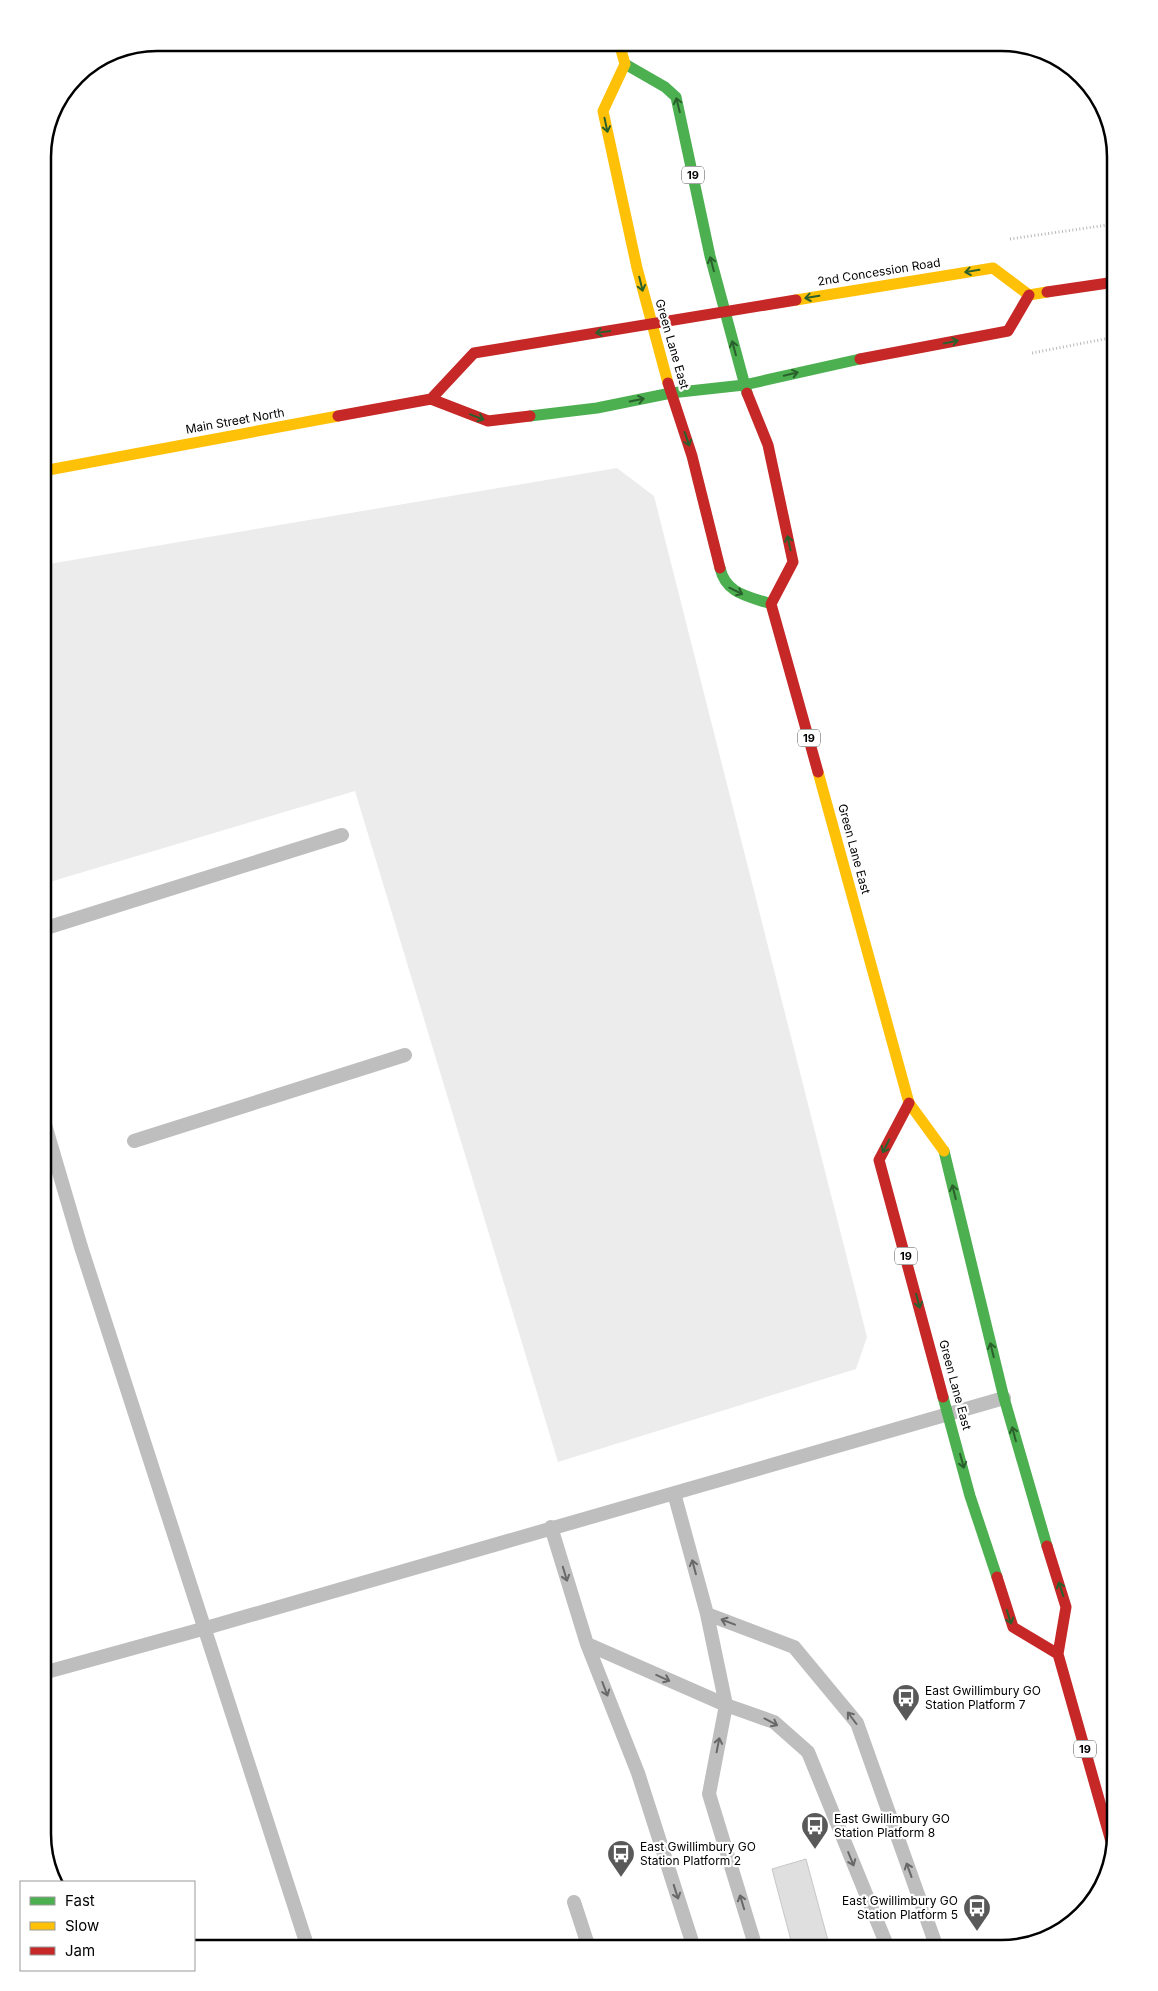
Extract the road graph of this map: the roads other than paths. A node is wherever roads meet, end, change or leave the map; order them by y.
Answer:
1 (622, 51) edge
2 (625, 64) junction
3 (1107, 283) edge
4 (1029, 295) junction
5 (725, 311) junction
6 (651, 325) junction
7 (744, 384) junction
8 (671, 393) junction
9 (431, 399) junction
10 (51, 470) edge
11 (771, 604) junction
12 (342, 835) dead end
13 (51, 926) edge
14 (405, 1055) dead end
15 (909, 1103) junction
16 (134, 1141) dead end
17 (51, 1145) edge
18 (1004, 1398) junction
19 (949, 1414) junction
20 (674, 1493) junction
21 (550, 1527) junction
22 (707, 1614) junction
23 (206, 1628) junction
24 (587, 1644) junction
25 (1058, 1654) junction
26 (51, 1671) edge
27 (726, 1705) junction
28 (1107, 1827) edge
29 (574, 1902) dead end
30 (305, 1940) edge
31 (586, 1940) edge
32 (691, 1940) edge
33 (754, 1940) edge
34 (885, 1940) edge
35 (934, 1940) edge

1 - 2 main road
5 -> 2 main road, 19
2 -> 6 main road, Green Lane East
3 - 4 main road
4 -> 5 main road, 2nd Concession Road
7 -> 4 main road
5 - 6 main road, 2nd Concession Road
7 -> 5 main road, 19
6 - 8 main road, Green Lane East
6 -> 9 main road
7 - 8 main road
11 -> 7 main road, 19
9 -> 8 main road
8 -> 11 main road, Green Lane East
9 - 10 main road, Main Street North
11 - 15 main road, Green Lane East / 19
12 - 13 lane
14 - 16 lane
18 -> 15 main road, Green Lane East / 19
15 -> 19 main road, Green Lane East / 19
17 - 23 lane
18 - 19 lane
25 -> 18 main road, Green Lane East / 19
19 - 20 lane
19 -> 25 main road, Green Lane East / 19
20 - 21 lane
22 -> 20 lane
21 - 23 lane
21 -> 24 lane
22 - 27 lane
35 -> 22 lane
23 - 26 lane
23 - 30 lane
24 -> 27 lane
24 -> 32 lane
25 - 28 main road, Green Lane East / 19
33 -> 27 lane
27 -> 34 lane
29 - 31 lane

